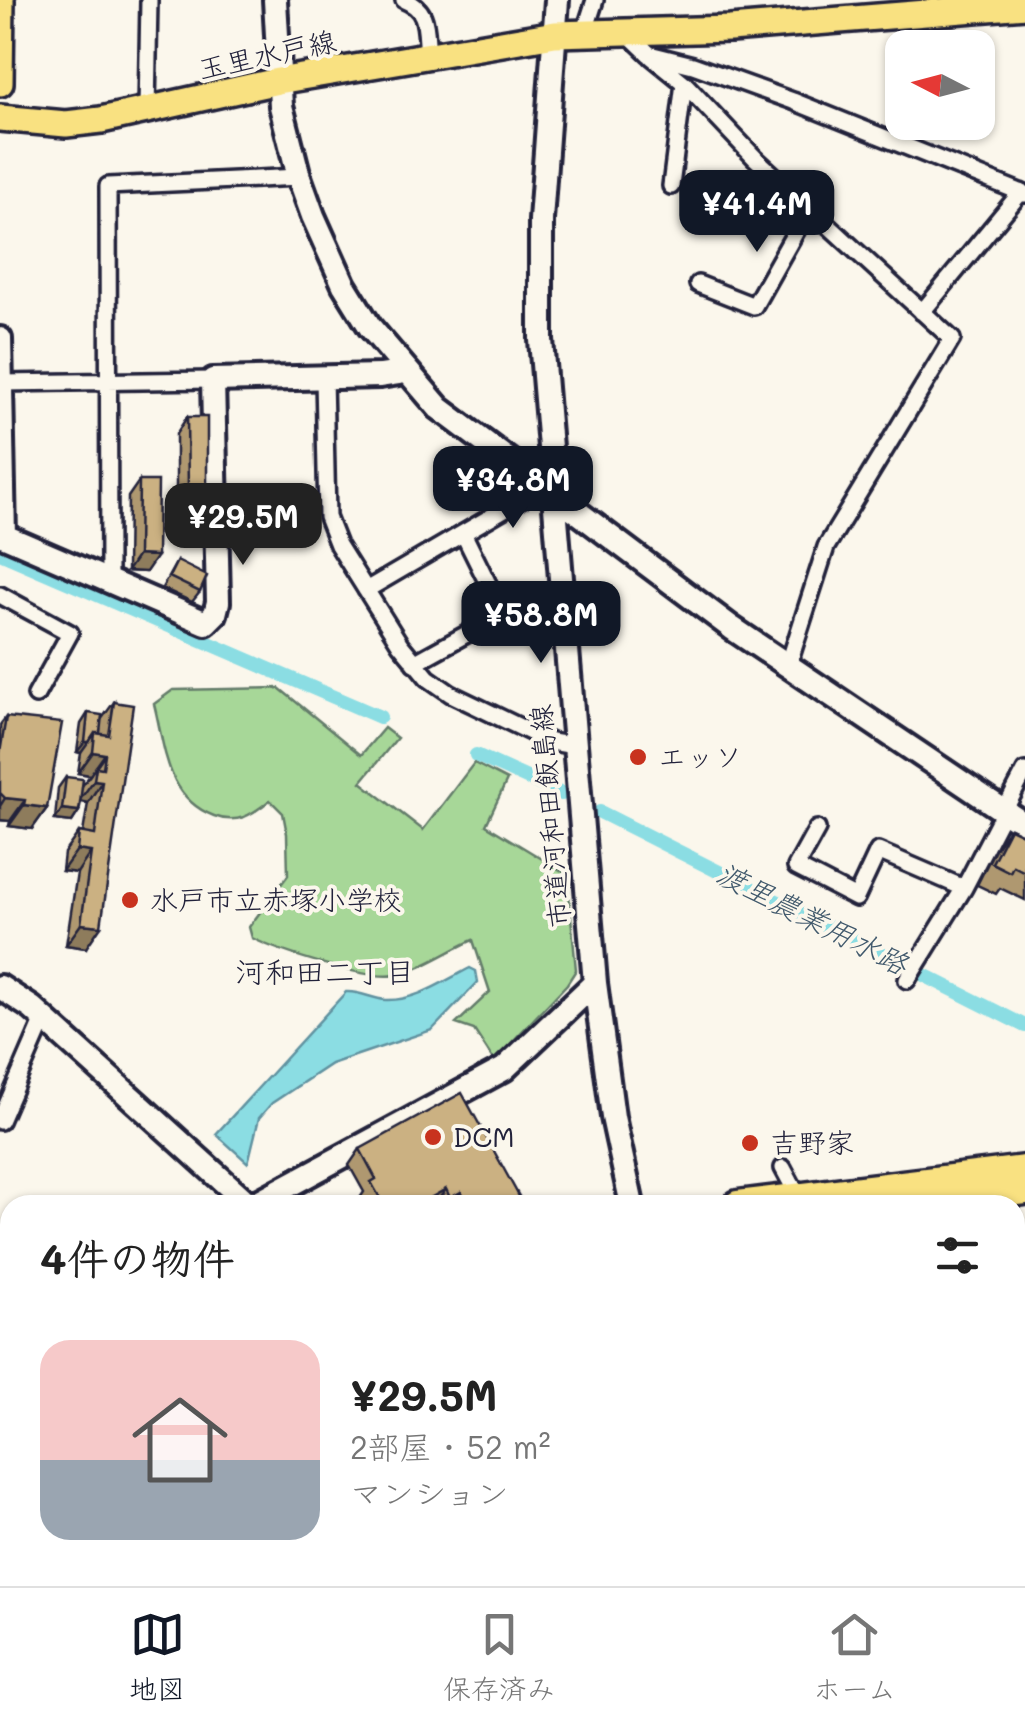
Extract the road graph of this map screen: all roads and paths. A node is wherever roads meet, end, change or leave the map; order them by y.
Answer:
1 (1, 0) edge
2 (150, 0) edge
3 (275, 0) edge
4 (404, 0) edge
5 (557, 0) edge
6 (595, 0) edge
7 (1025, 5) edge
8 (624, 30) junction
9 (585, 31) junction
10 (555, 34) junction
11 (649, 54) junction
12 (428, 55) junction
13 (278, 81) junction
14 (0, 83) edge
15 (684, 83) junction
16 (146, 111) junction
17 (0, 118) edge
18 (299, 177) junction
19 (670, 186) dead end
20 (1023, 193) edge
21 (809, 208) junction
22 (698, 284) dead end
23 (922, 312) junction
24 (0, 339) edge
25 (406, 372) junction
26 (324, 378) junction
27 (110, 380) junction
28 (213, 380) junction
29 (1, 383) edge
30 (552, 493) junction
31 (2, 535) edge
32 (464, 536) junction
33 (109, 581) junction
34 (366, 590) junction
35 (0, 595) edge
36 (414, 663) junction
37 (788, 666) junction
38 (36, 695) dead end
39 (574, 746) junction
40 (1025, 771) edge
41 (1004, 810) junction
42 (1025, 824) edge
43 (817, 828) dead end
44 (964, 888) junction
45 (912, 973) dead end
46 (595, 982) junction
47 (0, 988) edge
48 (44, 1020) junction
49 (0, 1121) edge
50 (783, 1168) dead end
51 (1025, 1170) edge
52 (1025, 1190) edge
53 (234, 1195) edge
54 (271, 1195) edge
55 (630, 1195) edge
56 (797, 1195) edge
57 (823, 1195) edge
58 (987, 1195) edge

1 - 14 main road
2 - 16 street
3 - 13 street
4 - 12 street
5 - 10 street, 市道河和田飯島線
6 - 9 street
7 - 8 main road, 玉里水戸線
8 - 9 main road, 玉里水戸線
8 - 11 street
9 - 10 main road, 玉里水戸線
10 - 12 main road, 玉里水戸線
10 - 30 street, 市道河和田飯島線
11 - 15 street
11 - 20 street
12 - 13 main road, 玉里水戸線
13 - 16 main road, 玉里水戸線
13 - 18 street
15 - 19 street
15 - 21 street
16 - 17 main road, 玉里水戸線
18 - 25 street
18 - 27 street
20 - 23 street
21 - 22 street
21 - 23 street
23 - 37 street
24 - 29 street
25 - 26 street
25 - 30 street
26 - 28 street
26 - 34 street
27 - 28 street
27 - 29 street
27 - 33 street
28 - 33 street
29 - 31 street
30 - 32 street
30 - 37 street
30 - 39 street, 市道河和田飯島線
31 - 33 street
32 - 34 street
32 - 36 street
34 - 36 street
35 - 38 street
36 - 39 street
37 - 41 street
39 - 46 street, 市道河和田飯島線
40 - 41 street
41 - 42 street
41 - 44 street
43 - 44 street
44 - 45 street
46 - 54 street
46 - 55 street, 市道河和田飯島線
47 - 48 street
48 - 49 street
48 - 53 street
50 - 56 street
51 - 57 highway
52 - 58 highway

